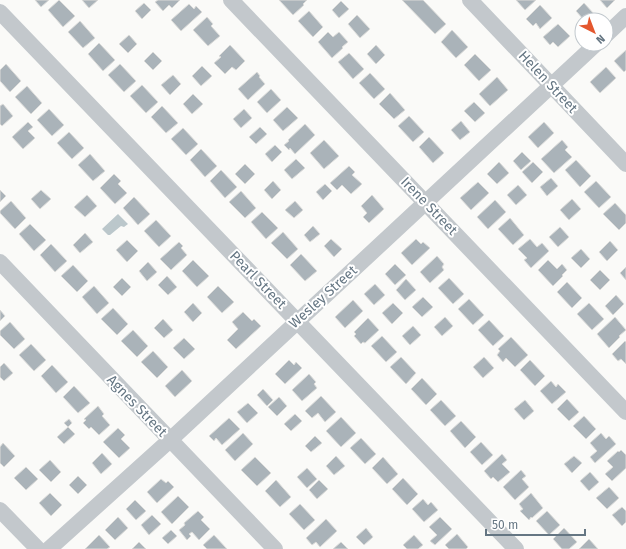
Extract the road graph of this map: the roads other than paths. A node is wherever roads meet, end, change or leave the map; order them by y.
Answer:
1 (231, 0) edge
2 (470, 0) edge
3 (0, 12) edge
4 (626, 16) edge
5 (614, 27) edge
6 (587, 52) edge
7 (551, 86) junction
8 (626, 164) edge
9 (426, 203) junction
10 (0, 262) edge
11 (297, 321) junction
12 (626, 412) edge
13 (170, 440) junction
14 (0, 510) edge
15 (38, 549) edge
16 (49, 549) edge
17 (275, 549) edge
18 (516, 549) edge

1 - 9 street, Irene Street
2 - 7 street, Helen Street
3 - 11 street, Pearl Street
4 - 5 street
6 - 7 street, Wesley Street
7 - 8 street, Helen Street
7 - 9 street, Wesley Street
9 - 11 street, Wesley Street
9 - 12 street, Irene Street
10 - 13 street, Agnes Street
11 - 13 street, Wesley Street
11 - 18 street, Pearl Street
13 - 16 street, Wesley Street
13 - 17 street, Agnes Street
14 - 15 street

